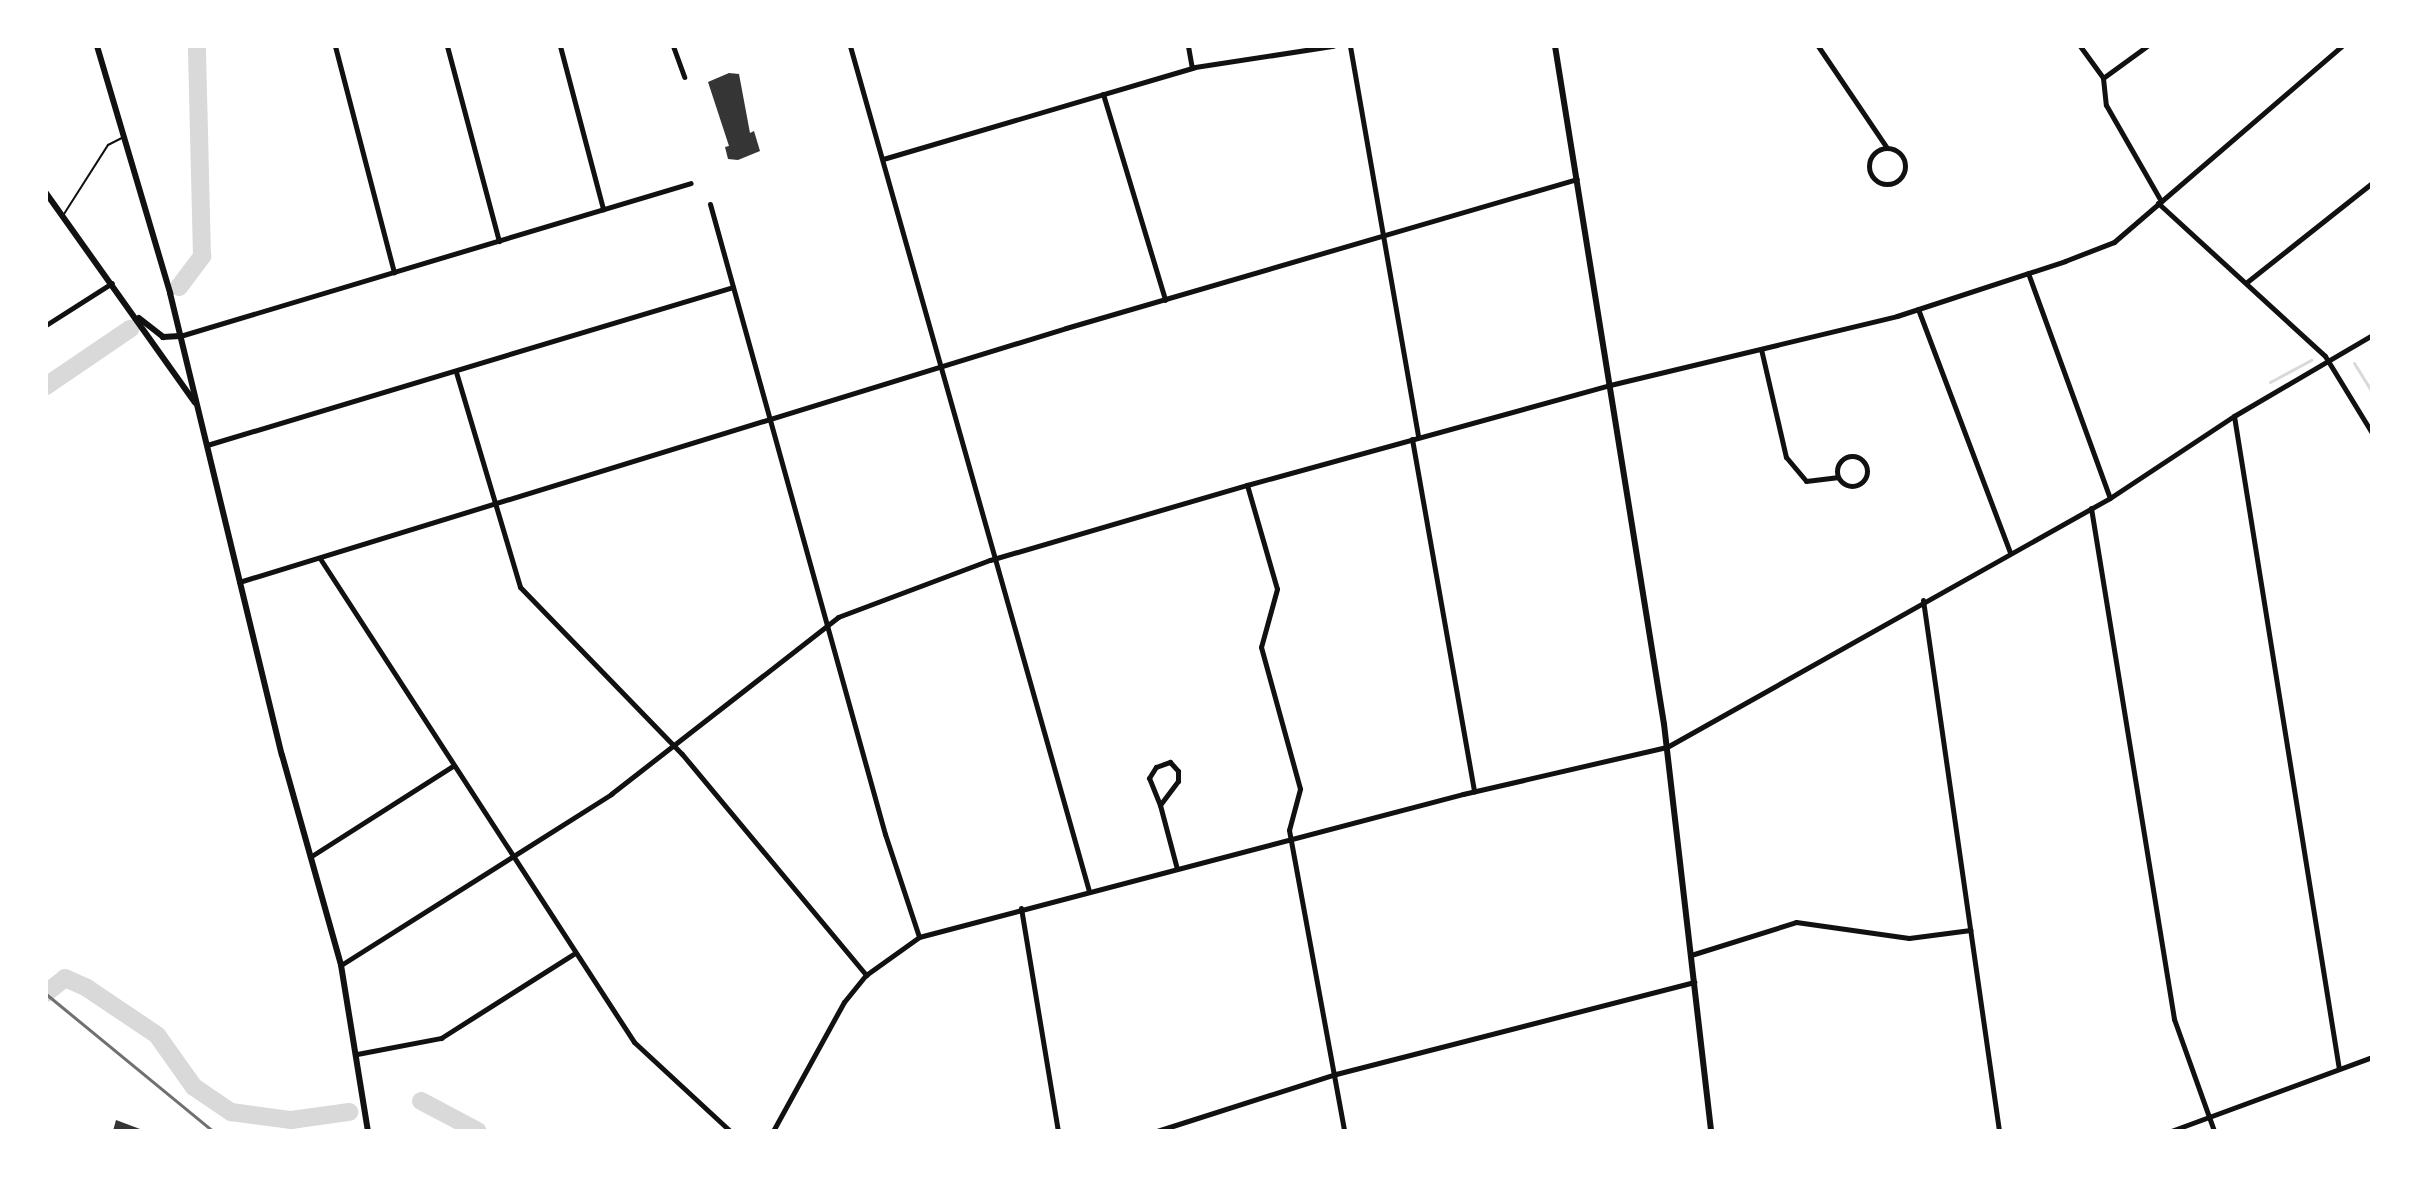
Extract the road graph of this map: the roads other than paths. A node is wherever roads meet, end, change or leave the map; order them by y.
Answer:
1 (97, 46) edge
2 (335, 46) edge
3 (447, 46) edge
4 (560, 46) edge
5 (673, 46) edge
6 (850, 46) edge
7 (1188, 46) edge
8 (1333, 46) edge
9 (1350, 46) edge
10 (1555, 46) edge
11 (1818, 46) edge
12 (2080, 46) edge
13 (2147, 46) edge
14 (2342, 46) edge
15 (1192, 68) junction
16 (684, 77) dead end
17 (2103, 78) junction
18 (1103, 94) junction
19 (123, 137) junction
20 (1887, 148) junction
21 (883, 159) junction
22 (1577, 179) junction
23 (691, 183) dead end
24 (2372, 183) edge
25 (46, 193) edge
26 (2160, 202) junction
27 (710, 204) dead end
28 (603, 209) junction
29 (62, 216) junction
30 (1383, 236) junction
31 (499, 241) junction
32 (394, 272) junction
33 (2028, 273) junction
34 (2247, 282) junction
35 (112, 283) junction
36 (733, 287) junction
37 (1165, 300) junction
38 (1918, 309) junction
39 (139, 318) junction
40 (46, 325) edge
41 (2372, 335) edge
42 (180, 336) junction
43 (1761, 349) junction
44 (2328, 360) junction
45 (942, 366) junction
46 (456, 372) junction
47 (1610, 385) junction
48 (197, 405) junction
49 (2234, 416) junction
50 (771, 419) junction
51 (2372, 433) edge
52 (1415, 438) junction
53 (207, 445) junction
54 (1837, 477) junction
55 (1247, 485) junction
56 (2110, 498) junction
57 (496, 503) junction
58 (2091, 508) junction
59 (2010, 552) junction
60 (994, 559) junction
61 (321, 560) junction
62 (239, 582) junction
63 (1923, 600) junction
64 (829, 625) junction
65 (674, 745) junction
66 (1667, 747) junction
67 (453, 766) junction
68 (1474, 792) junction
69 (1160, 805) junction
70 (1290, 839) junction
71 (310, 857) junction
72 (513, 858) junction
73 (1177, 869) junction
74 (1089, 891) junction
75 (1021, 908) junction
76 (1970, 930) junction
77 (919, 937) junction
78 (575, 953) junction
79 (1691, 955) junction
80 (341, 965) junction
81 (866, 975) junction
82 (1694, 982) junction
83 (357, 1054) junction
84 (2372, 1057) edge
85 (2339, 1069) junction
86 (1336, 1074) junction
87 (2209, 1117) junction
88 (368, 1131) edge
89 (730, 1131) edge
90 (773, 1131) edge
91 (1058, 1131) edge
92 (1157, 1131) edge
93 (1344, 1131) edge
94 (1711, 1131) edge
95 (1999, 1131) edge
96 (2171, 1131) edge
97 (2214, 1131) edge

1 - 19 street
2 - 32 street
3 - 31 street
4 - 28 street
5 - 16 street
6 - 21 street
7 - 15 street
8 - 15 street
9 - 30 street
10 - 22 street
11 - 20 street
12 - 17 street
13 - 17 street
14 - 26 street
15 - 18 street
17 - 26 street
18 - 21 street
18 - 37 street
19 - 29 lane
19 - 42 street
20 - 20 street
21 - 45 street
22 - 30 street
22 - 47 street
23 - 28 street
24 - 34 street
25 - 29 street
26 - 33 street
26 - 34 street
27 - 36 street
28 - 31 street
29 - 35 street
30 - 37 street
30 - 52 street
31 - 32 street
32 - 42 street
33 - 38 street
33 - 56 street
34 - 44 street
35 - 39 street
35 - 40 street
36 - 46 street
36 - 50 street
37 - 45 street
38 - 43 street
38 - 59 street
39 - 42 street
39 - 48 street
41 - 44 street
42 - 48 street
43 - 47 street
43 - 54 street
44 - 49 street
44 - 51 street
45 - 50 street
45 - 60 street
46 - 53 street
46 - 57 street
47 - 52 street
47 - 66 street
48 - 53 street
49 - 56 street
49 - 85 street
50 - 57 street
50 - 64 street
52 - 55 street
52 - 68 street
53 - 62 street
54 - 54 street
55 - 60 street
55 - 70 street
56 - 58 street
57 - 61 street
57 - 65 street
58 - 59 street
58 - 87 street
59 - 63 street
60 - 64 street
60 - 74 street
61 - 62 street
61 - 67 street
62 - 71 street
63 - 66 street
63 - 76 street
64 - 65 street
64 - 77 street
65 - 72 street
65 - 81 street
66 - 68 street
66 - 79 street
67 - 71 street
67 - 72 street
68 - 70 street
69 - 69 street
69 - 73 street
70 - 73 street
70 - 86 street
71 - 80 street
72 - 78 street
72 - 80 street
73 - 74 street
74 - 75 street
75 - 77 street
75 - 91 street
76 - 79 street
76 - 95 street
77 - 81 street
78 - 83 street
78 - 89 street
79 - 82 street
80 - 83 street
81 - 90 street
82 - 86 street
82 - 94 street
83 - 88 street
84 - 85 street
85 - 87 street
86 - 92 street
86 - 93 street
87 - 96 street
87 - 97 street

